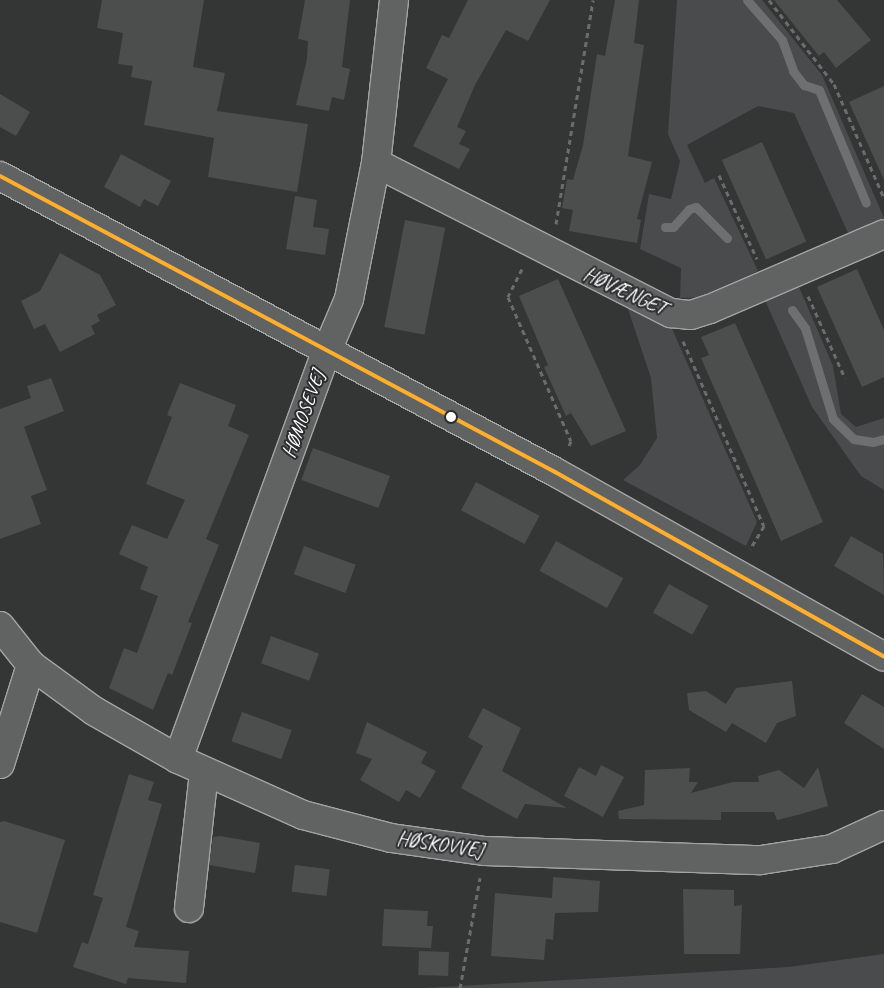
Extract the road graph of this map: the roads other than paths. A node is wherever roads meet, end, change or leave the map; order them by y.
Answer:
1 (394, 0) edge
2 (376, 164) junction
3 (0, 176) edge
4 (884, 234) edge
5 (326, 353) junction
6 (0, 626) edge
7 (884, 657) edge
8 (31, 665) junction
9 (178, 759) junction
10 (0, 764) edge
11 (204, 772) junction
12 (884, 825) edge
13 (189, 908) dead end

1 - 2 street, HØMOSEVEJ
2 - 4 street, HØVÆNGET
2 - 5 street, HØMOSEVEJ
3 - 5 street
5 - 7 street
5 - 9 street, HØMOSEVEJ
6 - 8 street, HØSKOVVEJ
8 - 9 street, HØSKOVVEJ
8 - 10 street
9 - 11 street, HØSKOVVEJ
11 - 12 street, HØSKOVVEJ
11 - 13 street

